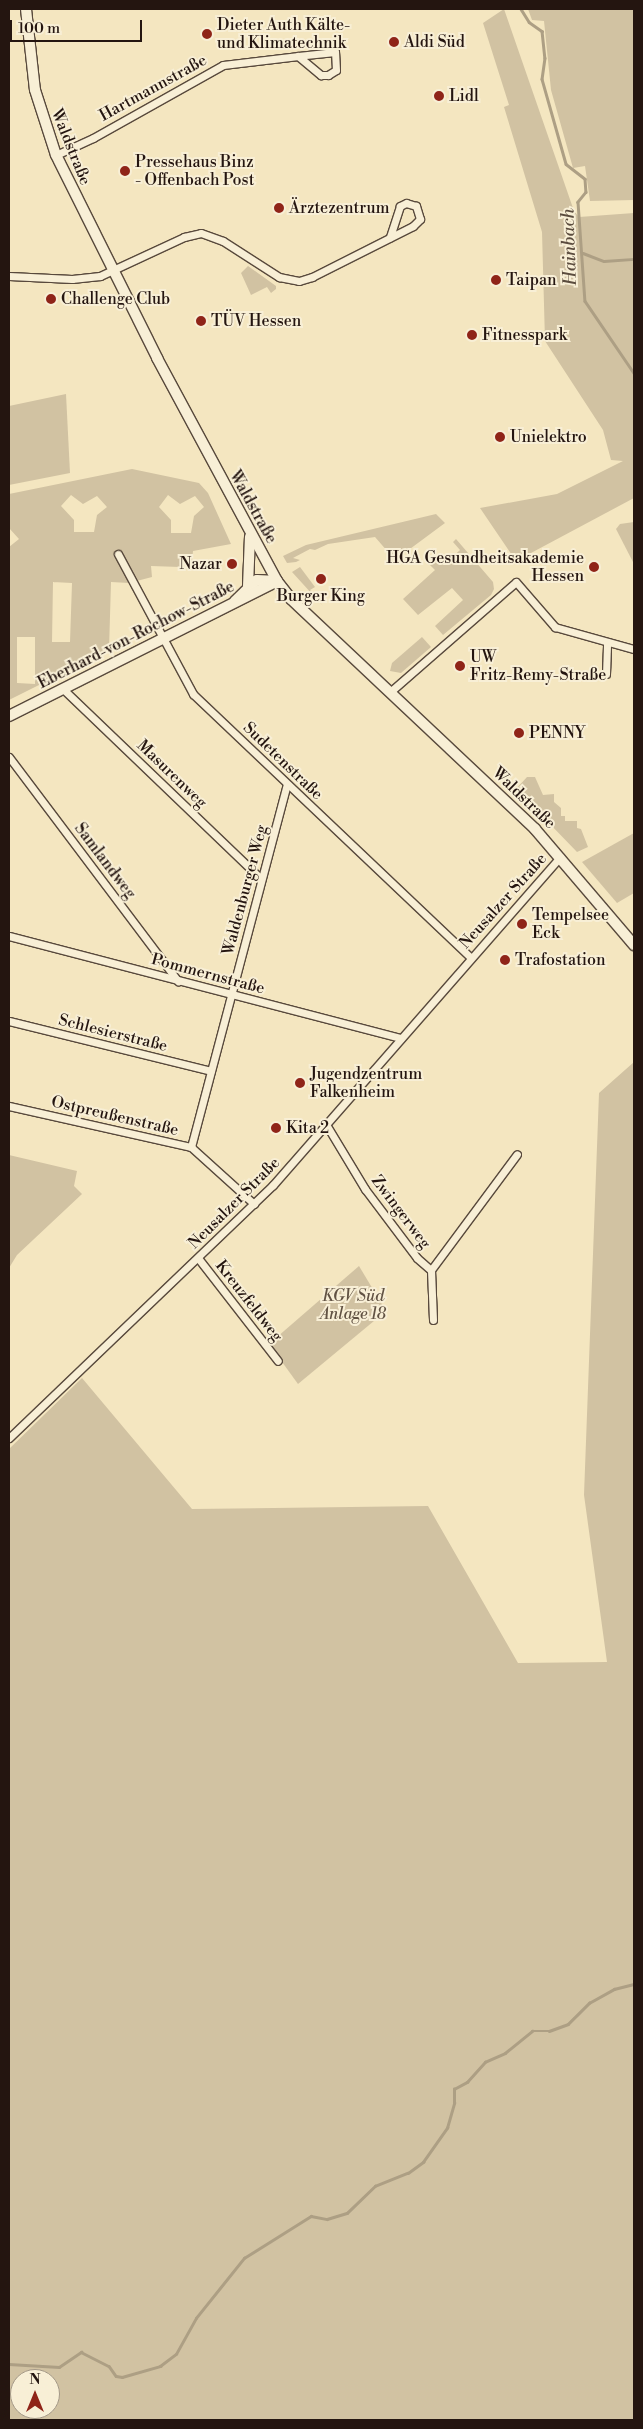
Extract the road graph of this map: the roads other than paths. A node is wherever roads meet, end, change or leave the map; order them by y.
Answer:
1 (26, 9) edge
2 (298, 56) junction
3 (56, 154) junction
4 (390, 237) junction
5 (114, 272) junction
6 (9, 276) edge
7 (250, 534) junction
8 (118, 554) dead end
9 (277, 581) junction
10 (248, 586) junction
11 (231, 604) junction
12 (162, 640) junction
13 (607, 642) junction
14 (634, 649) edge
15 (606, 674) dead end
16 (63, 689) junction
17 (390, 692) junction
18 (9, 716) edge
19 (9, 757) edge
20 (288, 784) junction
21 (560, 858) junction
22 (262, 879) junction
23 (612, 919) junction
24 (634, 935) edge
25 (9, 936) edge
26 (634, 945) edge
27 (470, 957) junction
28 (178, 981) junction
29 (231, 995) junction
30 (9, 1021) edge
31 (401, 1038) junction
32 (211, 1071) junction
33 (9, 1106) edge
34 (327, 1126) junction
35 (191, 1147) junction
36 (517, 1154) dead end
37 (254, 1204) junction
38 (198, 1258) junction
39 (431, 1270) junction
40 (433, 1320) dead end
41 (278, 1361) dead end
42 (9, 1438) edge

1 - 3 main road, Waldstraße
2 - 2 street, Hartmannstraße
2 - 3 street, Hartmannstraße
3 - 5 main road, Waldstraße
4 - 4 street
4 - 5 street
5 - 6 street
5 - 7 main road, Waldstraße
7 - 9 main road, Waldstraße
7 - 10 main road
8 - 12 street, Sudetenstraße
9 - 10 main road
9 - 11 main road, Eberhard-von-Rochow-Straße
9 - 17 main road, Waldstraße
10 - 11 main road
11 - 12 main road, Eberhard-von-Rochow-Straße
12 - 16 main road, Eberhard-von-Rochow-Straße
12 - 20 street, Sudetenstraße
13 - 14 street
13 - 15 street
13 - 17 street
16 - 18 main road, Eberhard-von-Rochow-Straße
16 - 22 street, Masurenweg
17 - 21 main road, Waldstraße
19 - 28 street, Samlandweg
20 - 22 street, Waldenburger Weg
20 - 27 street, Sudetenstraße
21 - 23 main road, Waldstraße
21 - 27 street, Neusalzer Straße
22 - 29 street, Waldenburger Weg
23 - 24 main road, Waldstraße
23 - 26 main road, Waldstraße
25 - 28 street, Pommernstraße
27 - 31 street, Neusalzer Straße
28 - 29 street, Pommernstraße
29 - 31 street, Pommernstraße
29 - 32 street, Waldenburger Weg
30 - 32 street, Schlesierstraße
31 - 34 street, Neusalzer Straße
32 - 35 street, Waldenburger Weg
33 - 35 street, Ostpreußenstraße
34 - 37 street, Neusalzer Straße
34 - 39 street, Zwingerweg
35 - 37 street, Ostpreußenstraße
36 - 39 street
37 - 38 street, Neusalzer Straße
38 - 41 street, Kreuzfeldweg
38 - 42 street, Neusalzer Straße
39 - 40 street, Zwingerweg

